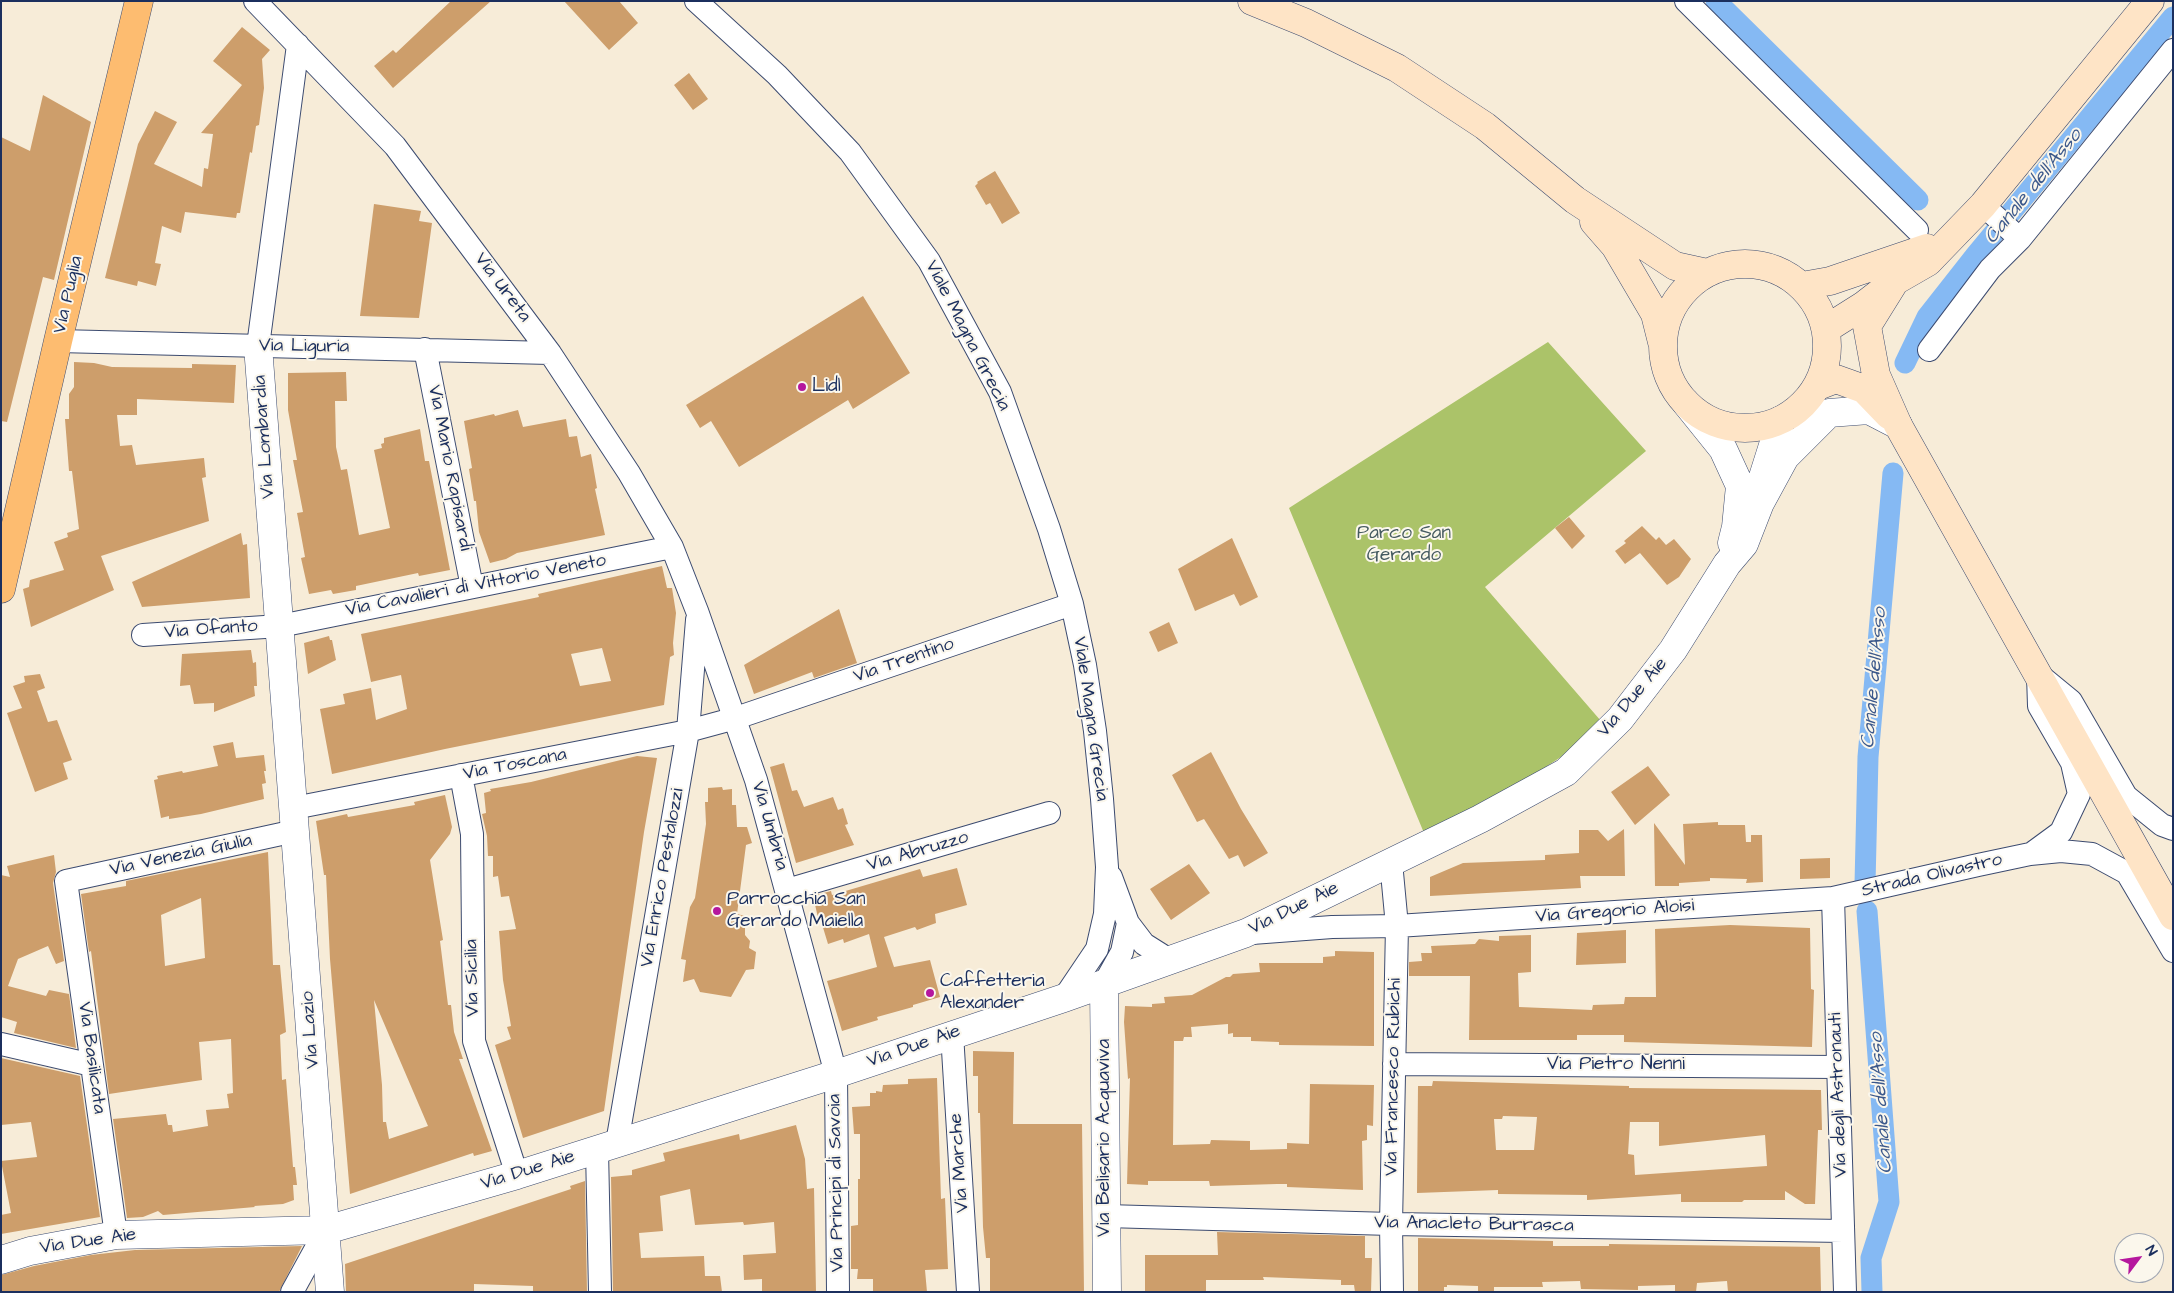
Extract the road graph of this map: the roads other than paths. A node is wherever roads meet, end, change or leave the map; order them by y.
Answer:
1 (139, 1) edge
2 (255, 1) edge
3 (696, 1) edge
4 (1252, 1) edge
5 (1686, 1) edge
6 (2150, 1) edge
7 (298, 45) junction
8 (2173, 50) edge
9 (1575, 200) junction
10 (1982, 205) junction
11 (1917, 230) dead end
12 (2020, 239) junction
13 (1949, 240) junction
14 (1707, 273) junction
15 (1895, 281) junction
16 (1802, 286) junction
17 (1826, 329) junction
18 (58, 341) junction
19 (1663, 344) junction
20 (258, 346) junction
21 (425, 350) junction
22 (1929, 350) dead end
23 (550, 353) junction
24 (1876, 375) junction
25 (1818, 386) junction
26 (1686, 403) junction
27 (1781, 420) junction
28 (1898, 425) junction
29 (1760, 503) junction
30 (672, 547) junction
31 (1727, 564) junction
32 (472, 587) junction
33 (1, 589) edge
34 (1072, 604) junction
35 (697, 611) junction
36 (280, 626) junction
37 (142, 635) dead end
38 (2038, 675) junction
39 (736, 718) junction
40 (688, 730) junction
41 (461, 775) junction
42 (1049, 813) dead end
43 (295, 819) junction
44 (2173, 829) edge
45 (2030, 854) junction
46 (1391, 862) junction
47 (1108, 867) junction
48 (66, 881) joint
49 (787, 890) junction
50 (1841, 896) junction
51 (2173, 916) edge
52 (1128, 923) junction
53 (1397, 926) junction
54 (1246, 933) junction
55 (1097, 949) junction
56 (2173, 951) edge
57 (1170, 961) junction
58 (1104, 984) junction
59 (1064, 998) junction
60 (952, 1034) junction
61 (1, 1044) edge
62 (1394, 1064) junction
63 (92, 1065) junction
64 (1838, 1067) junction
65 (836, 1074) junction
66 (607, 1146) junction
67 (517, 1175) junction
68 (1106, 1216) junction
69 (1391, 1224) junction
70 (326, 1230) junction
71 (1843, 1231) junction
72 (116, 1235) junction
73 (1, 1260) edge
74 (292, 1292) edge
75 (330, 1292) edge
76 (600, 1292) edge
77 (838, 1292) edge
78 (968, 1292) edge
79 (1107, 1292) edge
80 (1392, 1292) edge
81 (1845, 1292) edge

1 - 18 main road, Via Puglia
2 - 7 street, Via Ureta
3 - 34 street, Viale Magna Grecia
4 - 9 main road
5 - 11 street
6 - 10 main road
7 - 20 street, Via Lombardia
7 - 23 street, Via Ureta
8 - 12 street
9 - 14 main road
9 - 19 main road
10 - 12 street
10 - 13 main road
12 - 22 street
13 - 15 main road
13 - 16 main road
14 - 16 main road
14 - 19 main road
15 - 17 main road
15 - 24 main road
16 - 17 main road
17 - 24 main road
17 - 25 main road
18 - 20 street, Via Liguria
18 - 33 main road, Via Puglia
19 - 26 main road
20 - 21 street, Via Liguria
20 - 36 street, Via Lombardia
21 - 23 street, Via Liguria
21 - 32 street, Via Mario Rapisardi
23 - 30 street, Via Ureta
24 - 28 main road
25 - 27 main road
25 - 28 main road
26 - 27 main road
26 - 31 street, Via Due Aie
27 - 29 street, Via Due Aie
28 - 29 street, Via Due Aie
28 - 38 main road
29 - 31 street, Via Due Aie
30 - 32 street, Via Cavalieri di Vittorio Veneto
30 - 35 street, Via Ureta
31 - 46 street, Via Due Aie
32 - 36 street, Via Cavalieri di Vittorio Veneto
34 - 39 street, Via Trentino
34 - 47 street, Viale Magna Grecia
35 - 39 street, Via Umbria
35 - 40 street, Via Enrico Pestalozzi
36 - 37 street, Via Ofanto
36 - 43 street, Via Lombardia
38 - 44 street
38 - 45 street, Strada Olivastro
38 - 51 main road
39 - 40 street, Via Toscana
39 - 49 street, Via Umbria
40 - 41 street, Via Toscana
40 - 66 street, Via Enrico Pestalozzi
41 - 43 street, Via Toscana
41 - 67 street, Via Sicilia
42 - 49 street, Via Abruzzo
43 - 48 street, Via Venezia Giulia
43 - 70 street, Via Lazio
45 - 50 street, Strada Olivastro
45 - 56 street, Strada Olivastro
46 - 53 street, Via Francesco Rubichi
46 - 54 street, Via Due Aie
47 - 52 street, Viale Magna Grecia
47 - 55 street, Viale Magna Grecia
48 - 63 street, Via Basilicata
49 - 65 street, Via Umbria
50 - 53 street, Via Gregorio Aloisi
50 - 64 street, Via degli Astronauti
52 - 57 street, Viale Magna Grecia
52 - 58 street
53 - 54 street, Via Gregorio Aloisi
53 - 62 street, Via Francesco Rubichi
54 - 57 street, Via Due Aie
55 - 58 street, Viale Magna Grecia
55 - 59 street, Viale Magna Grecia
57 - 58 street, Via Due Aie
58 - 59 street, Via Due Aie
58 - 68 street, Via Belisario Acquaviva
59 - 60 street, Via Due Aie
60 - 65 street, Via Due Aie
60 - 78 street, Via Marche
61 - 63 street
62 - 64 street, Via Pietro Nenni
62 - 69 street, Via Francesco Rubichi
63 - 72 street, Via Basilicata
64 - 71 street, Via degli Astronauti
65 - 66 street, Via Due Aie
65 - 77 street, Via Principi di Savoia
66 - 67 street, Via Due Aie
66 - 76 street, Via Enrico Pestalozzi
67 - 70 street, Via Due Aie
68 - 69 street, Via Anacleto Burrasca
68 - 79 street, Via Belisario Acquaviva
69 - 71 street, Via Anacleto Burrasca
69 - 80 street, Via Francesco Rubichi
70 - 72 street, Via Due Aie
70 - 74 street
70 - 75 street, Via Lazio
71 - 81 street, Via degli Astronauti
72 - 73 street, Via Due Aie

